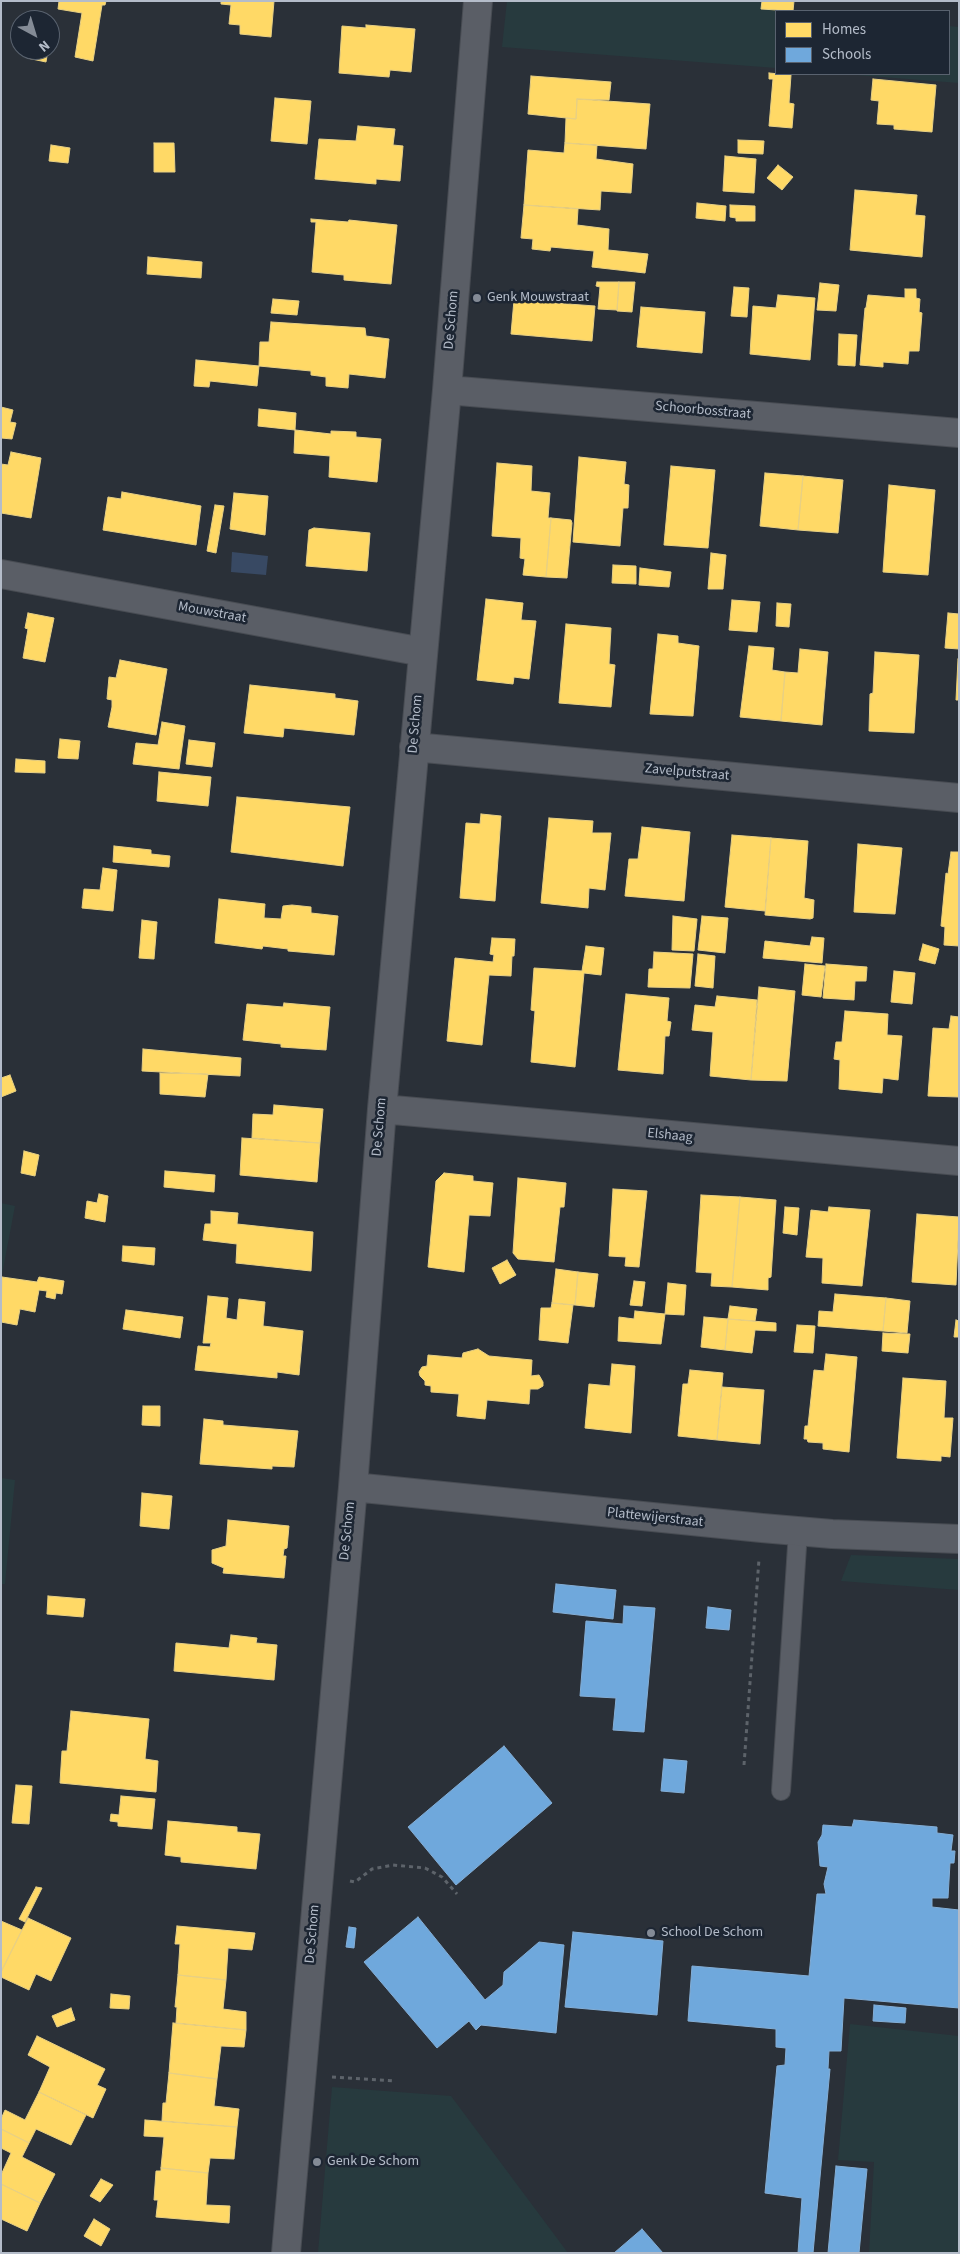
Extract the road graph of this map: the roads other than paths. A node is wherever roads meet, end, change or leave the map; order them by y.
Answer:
1 (478, 1) edge
2 (447, 390) junction
3 (959, 433) edge
4 (1, 574) edge
5 (423, 652) junction
6 (414, 747) junction
7 (959, 798) edge
8 (382, 1109) junction
9 (959, 1162) edge
10 (352, 1488) junction
11 (798, 1531) junction
12 (959, 1539) edge
13 (781, 1791) dead end
14 (286, 2253) edge

1 - 2 street, De Schom
2 - 3 street, Schoorbosstraat
2 - 5 street, De Schom
4 - 5 street, Mouwstraat
5 - 6 street, De Schom
6 - 7 street, Zavelputstraat
6 - 8 street, De Schom
8 - 9 street, Elshaag
8 - 10 street, De Schom
10 - 11 street, Plattewijerstraat
10 - 14 street, De Schom
11 - 12 street, Plattewijerstraat
11 - 13 lane

